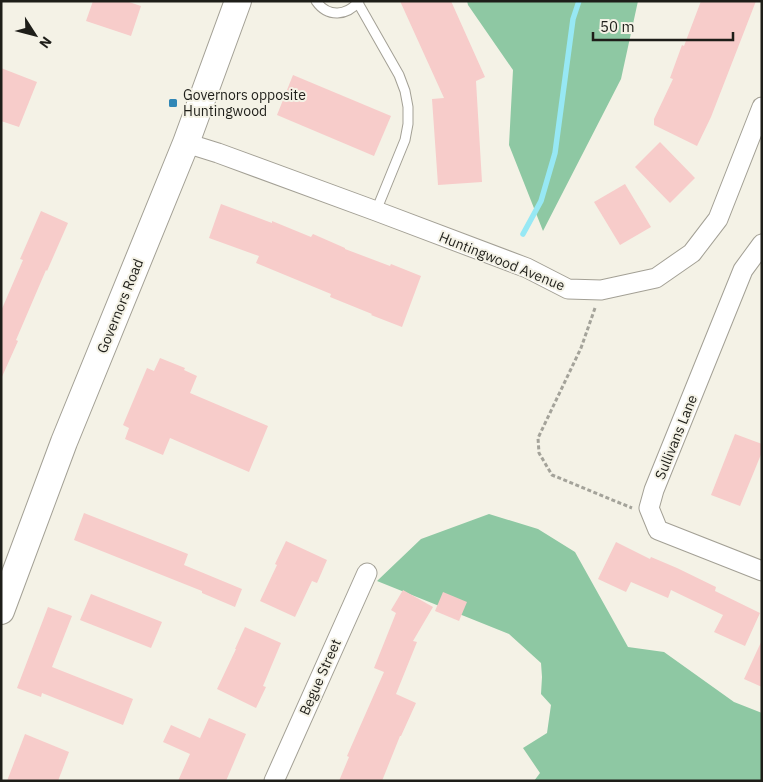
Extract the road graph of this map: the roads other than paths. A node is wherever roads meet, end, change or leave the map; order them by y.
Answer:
1 (238, 1) edge
2 (316, 1) edge
3 (359, 2) edge
4 (762, 107) edge
5 (186, 143) junction
6 (376, 211) junction
7 (762, 244) edge
8 (762, 571) edge
9 (367, 573) dead end
10 (1, 611) edge
11 (274, 781) edge

1 - 5 main road, Governors Road
2 - 3 lane
3 - 6 lane
4 - 6 street, Huntingwood Avenue
5 - 6 street, Huntingwood Avenue
5 - 10 main road, Governors Road
7 - 8 street, Sullivans Lane
9 - 11 street, Begue Street

